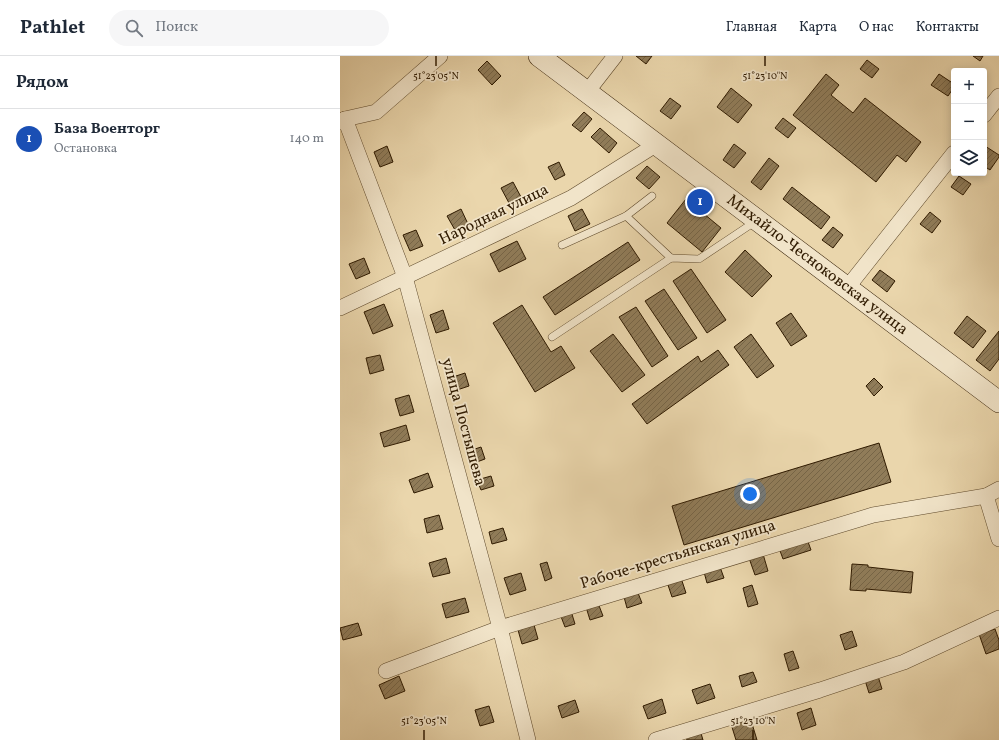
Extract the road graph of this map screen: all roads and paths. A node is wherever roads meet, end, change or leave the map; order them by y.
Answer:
1 (440, 56) edge
2 (539, 56) edge
3 (615, 56) edge
4 (587, 92) junction
5 (999, 96) edge
6 (987, 111) edge
7 (343, 121) edge
8 (657, 144) junction
9 (951, 157) edge
10 (652, 196) dead end
11 (626, 216) junction
12 (758, 220) junction
13 (562, 245) dead end
14 (671, 258) junction
15 (405, 277) junction
16 (847, 288) junction
17 (340, 308) edge
18 (552, 336) dead end
19 (999, 402) edge
20 (993, 493) edge
21 (999, 539) edge
22 (999, 618) edge
23 (500, 628) junction
24 (386, 671) dead end
25 (528, 740) edge
26 (656, 740) edge

1 - 7 street
2 - 4 main road, Михайло-Чесноковская улица
3 - 4 street
4 - 8 main road, Михайло-Чесноковская улица
5 - 6 street
7 - 15 street, улица Постышева
8 - 12 main road, Михайло-Чесноковская улица
8 - 15 street, Народная улица
9 - 16 street
10 - 11 lane
11 - 13 lane
11 - 14 lane
12 - 14 lane
12 - 16 main road, Михайло-Чесноковская улица
14 - 18 lane
15 - 17 street, Народная улица
15 - 23 street, улица Постышева
16 - 19 main road, Михайло-Чесноковская улица
20 - 21 street
20 - 23 street, Рабоче-крестьянская улица
22 - 26 street
23 - 24 street, Рабоче-крестьянская улица
23 - 25 street, улица Постышева

